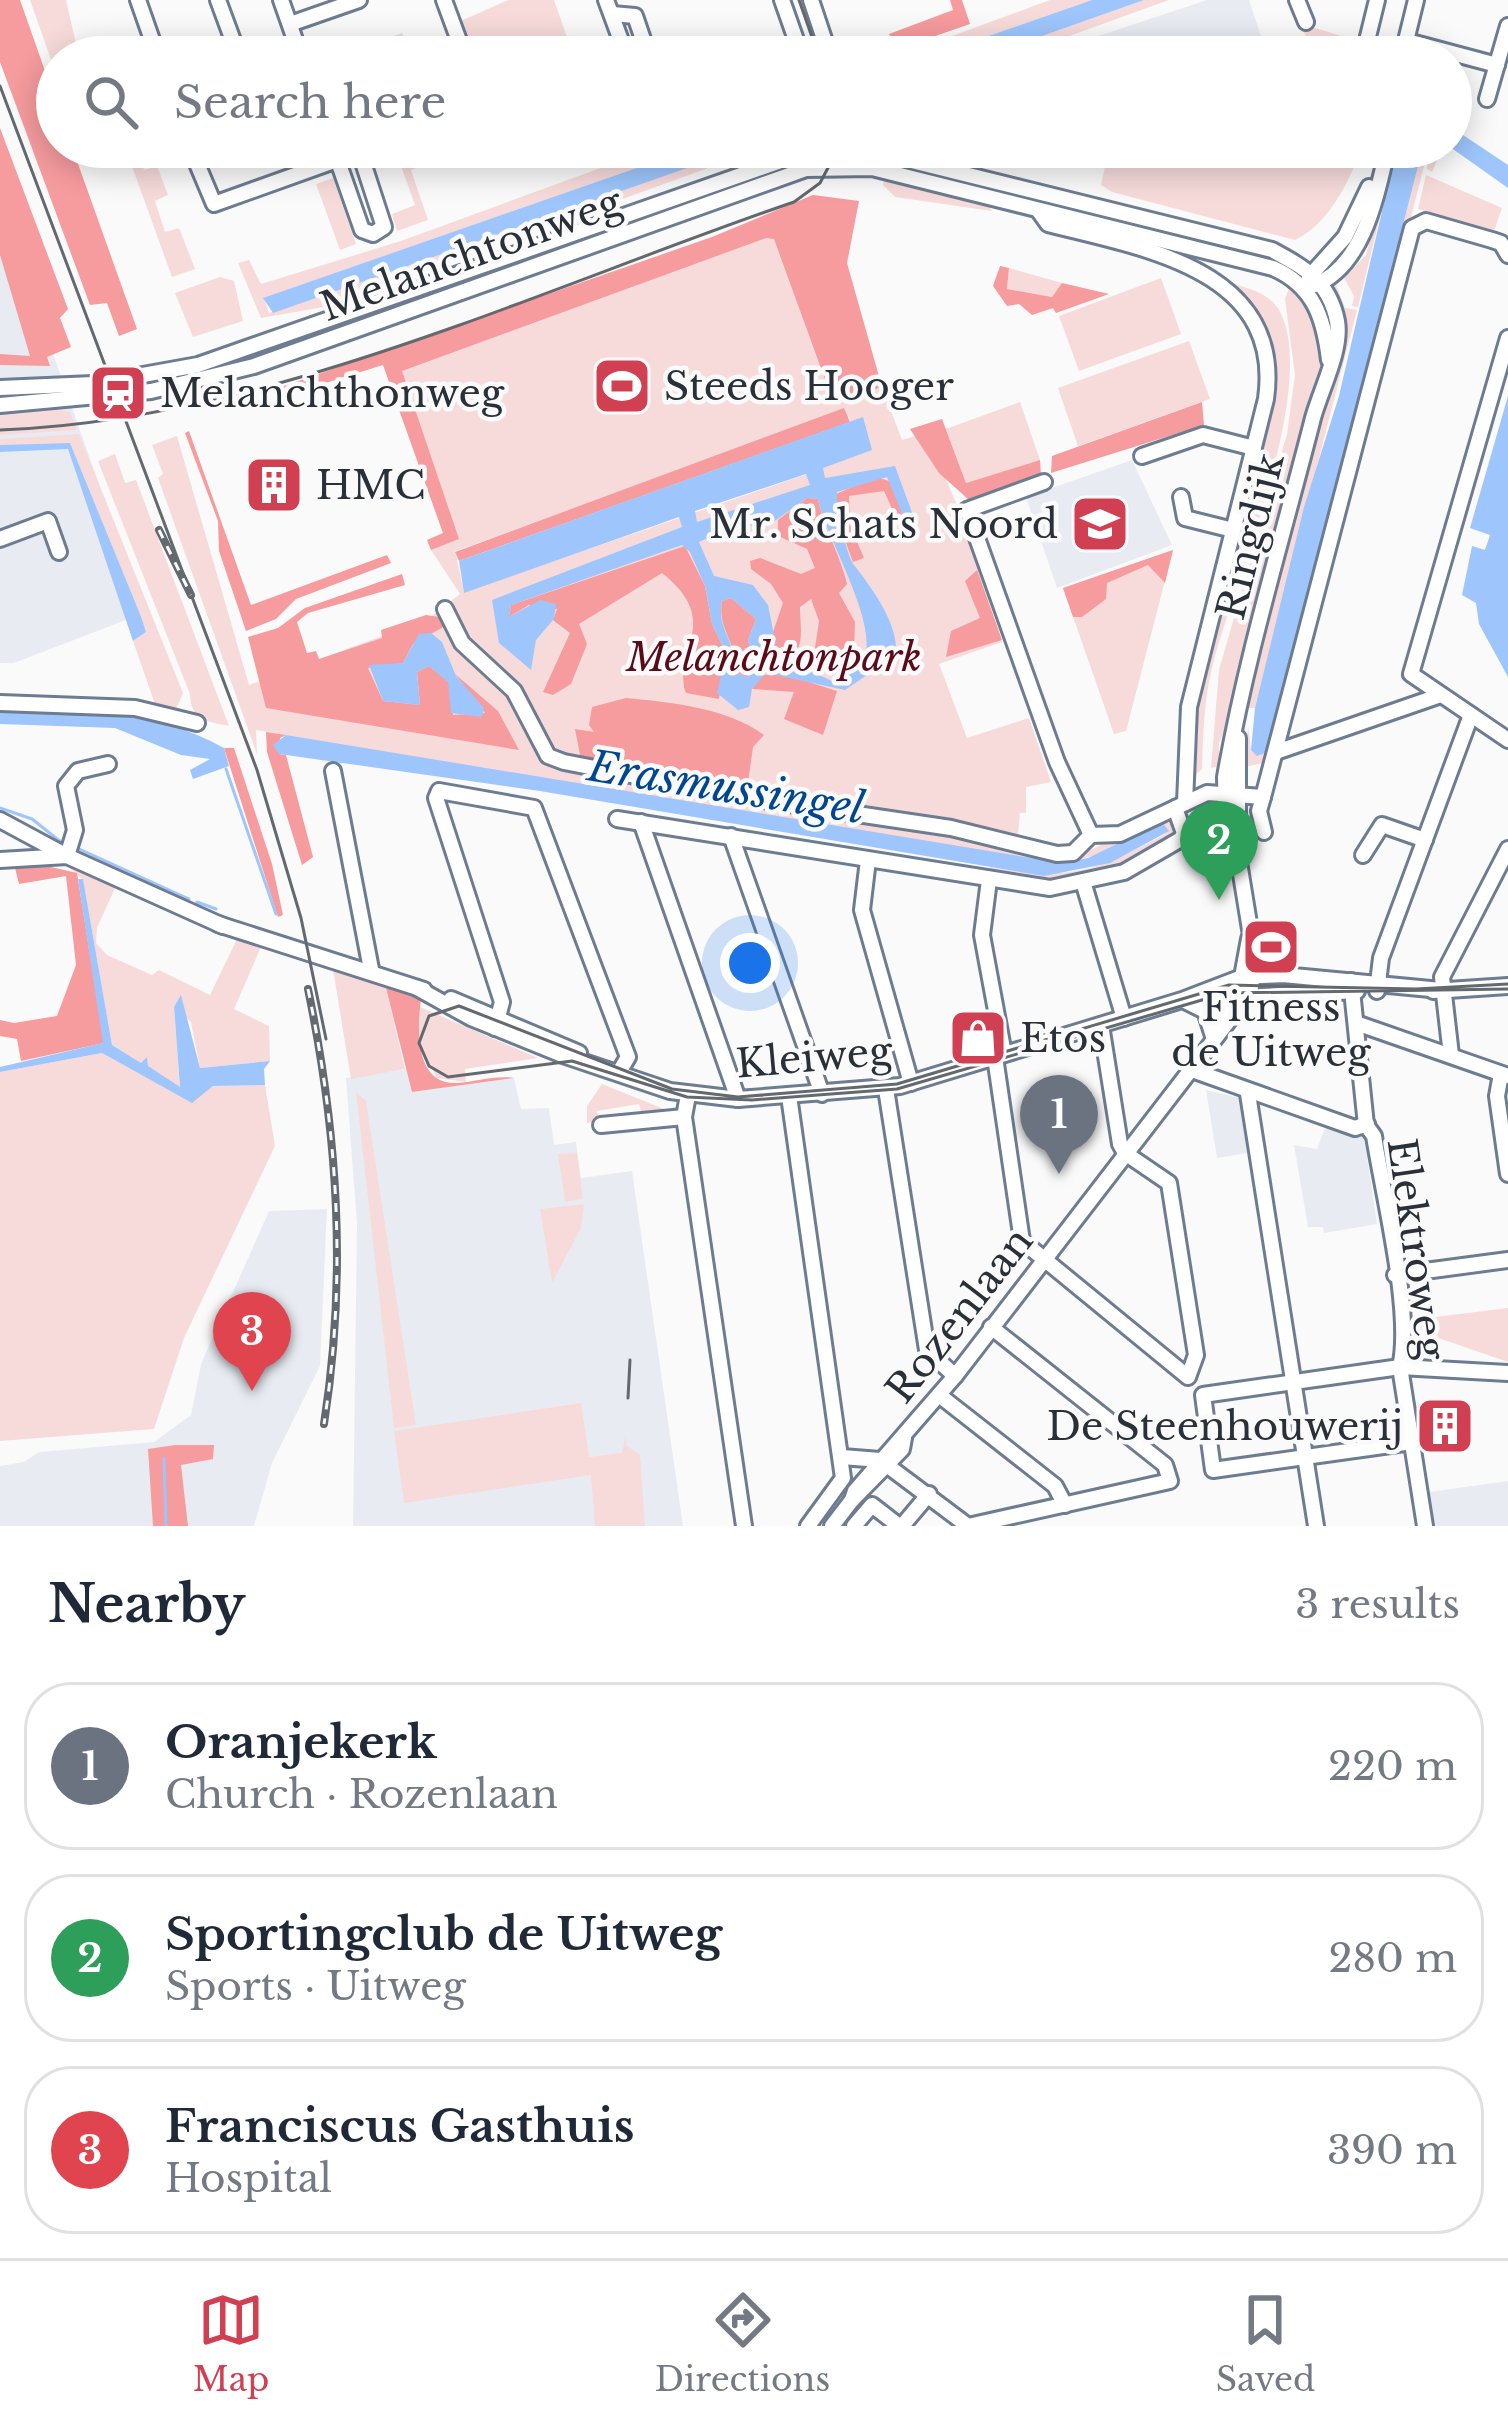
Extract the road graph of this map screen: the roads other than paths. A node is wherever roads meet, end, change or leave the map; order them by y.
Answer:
1 (138, 0) edge
2 (218, 0) edge
3 (281, 0) edge
4 (359, 0) edge
5 (444, 0) edge
6 (782, 0) edge
7 (811, 0) edge
8 (1297, 0) edge
9 (1377, 0) edge
10 (1421, 0) edge
11 (609, 7) edge
12 (1306, 22) dead end
13 (290, 24) junction
14 (1508, 26) edge
15 (151, 36) edge
16 (231, 36) edge
17 (294, 36) edge
18 (457, 36) edge
19 (619, 36) edge
20 (642, 36) edge
21 (795, 36) edge
22 (823, 36) edge
23 (1368, 36) edge
24 (1414, 36) edge
25 (1472, 59) edge
26 (1497, 65) junction
27 (1487, 99) dead end
28 (199, 168) edge
29 (301, 168) edge
30 (340, 168) edge
31 (365, 168) edge
32 (765, 168) edge
33 (814, 168) edge
34 (852, 168) edge
35 (938, 168) edge
36 (1375, 168) edge
37 (1038, 210) junction
38 (1508, 255) edge
39 (1317, 277) junction
40 (1304, 287) junction
41 (1508, 338) edge
42 (1329, 360) junction
43 (0, 388) edge
44 (0, 405) edge
45 (1254, 448) junction
46 (1142, 456) dead end
47 (1044, 482) dead end
48 (1181, 497) dead end
49 (1233, 530) junction
50 (0, 539) edge
51 (59, 552) dead end
52 (446, 609) dead end
53 (1441, 695) junction
54 (0, 703) edge
55 (1472, 715) junction
56 (197, 723) dead end
57 (1508, 740) edge
58 (1276, 752) junction
59 (108, 764) dead end
60 (334, 771) dead end
61 (1231, 794) junction
62 (1263, 797) junction
63 (1180, 806) junction
64 (617, 819) dead end
65 (0, 820) edge
66 (641, 821) junction
67 (1264, 832) dead end
68 (1090, 835) junction
69 (731, 836) junction
70 (1425, 840) junction
71 (1508, 849) edge
72 (1363, 855) dead end
73 (67, 856) junction
74 (0, 860) edge
75 (868, 860) junction
76 (989, 880) junction
77 (1084, 885) junction
78 (371, 969) junction
79 (1248, 976) junction
80 (1352, 986) junction
81 (1508, 986) edge
82 (1378, 987) junction
83 (1441, 990) junction
84 (1242, 994) junction
85 (1183, 1000) junction
86 (1124, 1018) junction
87 (497, 1023) junction
88 (1356, 1023) junction
89 (1101, 1025) junction
90 (1213, 1036) junction
91 (1451, 1055) junction
92 (999, 1056) junction
93 (1196, 1066) junction
94 (619, 1072) junction
95 (1505, 1075) edge
96 (911, 1083) junction
97 (886, 1089) junction
98 (823, 1094) junction
99 (1247, 1094) junction
100 (688, 1095) junction
101 (789, 1096) junction
102 (738, 1099) junction
103 (684, 1117) junction
104 (1366, 1124) junction
105 (602, 1126) dead end
106 (1125, 1153) junction
107 (1508, 1174) edge
108 (1508, 1259) edge
109 (1043, 1262) junction
110 (1395, 1275) junction
111 (991, 1327) junction
112 (1400, 1367) junction
113 (949, 1372) junction
114 (1508, 1373) edge
115 (1291, 1384) junction
116 (939, 1395) junction
117 (1412, 1442) junction
118 (842, 1457) junction
119 (1303, 1457) junction
120 (881, 1461) junction
121 (928, 1494) junction
122 (1065, 1505) junction
123 (744, 1526) edge
124 (808, 1526) edge
125 (832, 1526) edge
126 (854, 1526) edge
127 (900, 1526) edge
128 (1316, 1526) edge
129 (1425, 1526) edge

1 - 15 street
2 - 16 street
3 - 13 street
4 - 13 street
5 - 18 street
6 - 21 street
7 - 22 street
8 - 12 street
9 - 23 street
10 - 24 street
11 - 19 street
11 - 20 street
13 - 17 street
14 - 26 street
25 - 26 street
26 - 27 street
28 - 29 street
30 - 31 street
32 - 43 street, Melanchtonweg
33 - 44 street, Melanchtonweg
34 - 37 street, Melanchtonweg
35 - 39 street
36 - 39 street
37 - 40 street, Melanchtonweg
37 - 45 street
38 - 58 street
39 - 40 street
39 - 42 street, Ringdijk
40 - 42 street, Ringdijk
41 - 53 street
42 - 61 street, Ringdijk
45 - 46 street
45 - 49 street
47 - 68 street
48 - 49 street
49 - 63 street
50 - 51 street
52 - 68 street
53 - 55 street
53 - 58 street
54 - 56 street
55 - 57 street
55 - 70 street
58 - 62 street
59 - 73 street
60 - 78 street
61 - 62 street
61 - 63 street
61 - 79 street, Ringdijk
62 - 67 street
63 - 68 street
63 - 77 street
64 - 66 street
65 - 73 street, Kleiweg
66 - 69 street
66 - 102 street
69 - 75 street
69 - 98 street
70 - 72 street
70 - 82 street
71 - 83 street
73 - 74 street, Kleiweg
73 - 78 street, Kleiweg
75 - 76 street
75 - 96 street
76 - 77 street
76 - 92 street
77 - 86 street
78 - 87 street, Kleiweg
79 - 80 street, Kleiweg
79 - 84 street
79 - 85 street, Kleiweg
80 - 82 street, Kleiweg
80 - 84 street, Kleiweg
80 - 88 street, Elektroweg
81 - 83 street, Kleiweg
82 - 83 street, Kleiweg
83 - 91 street
84 - 85 street, Kleiweg
84 - 90 street, Rozenlaan
84 - 93 street, Rozenlaan
85 - 86 street, Kleiweg
85 - 90 street
86 - 89 street, Kleiweg
87 - 94 street, Kleiweg
87 - 94 street
88 - 91 street
88 - 104 street, Elektroweg
89 - 92 street, Kleiweg
89 - 106 street
90 - 93 street, Rozenlaan
91 - 95 street
92 - 96 street, Kleiweg
92 - 109 street
93 - 99 street
93 - 106 street, Rozenlaan
94 - 100 street, Kleiweg
95 - 107 street
96 - 97 street, Kleiweg
97 - 98 street, Kleiweg
97 - 113 street
98 - 101 street, Kleiweg
99 - 104 street
99 - 115 street
100 - 102 street, Kleiweg
100 - 103 street
101 - 102 street, Kleiweg
101 - 118 street
103 - 105 street
103 - 123 street
104 - 110 street, Elektroweg
106 - 109 street, Rozenlaan
106 - 109 street
108 - 110 street
109 - 111 street, Rozenlaan
110 - 112 street, Elektroweg
111 - 113 street, Rozenlaan
111 - 122 street
112 - 114 street
112 - 115 street
112 - 117 street, Elektroweg
113 - 116 street, Rozenlaan
115 - 119 street
115 - 119 street
116 - 120 street, Rozenlaan
116 - 122 street
117 - 119 street
117 - 129 street, Elektroweg
118 - 120 street, Rozenlaan
118 - 124 street
119 - 128 street
120 - 121 street
120 - 125 street, Rozenlaan
121 - 122 street
121 - 127 street
126 - 127 street

